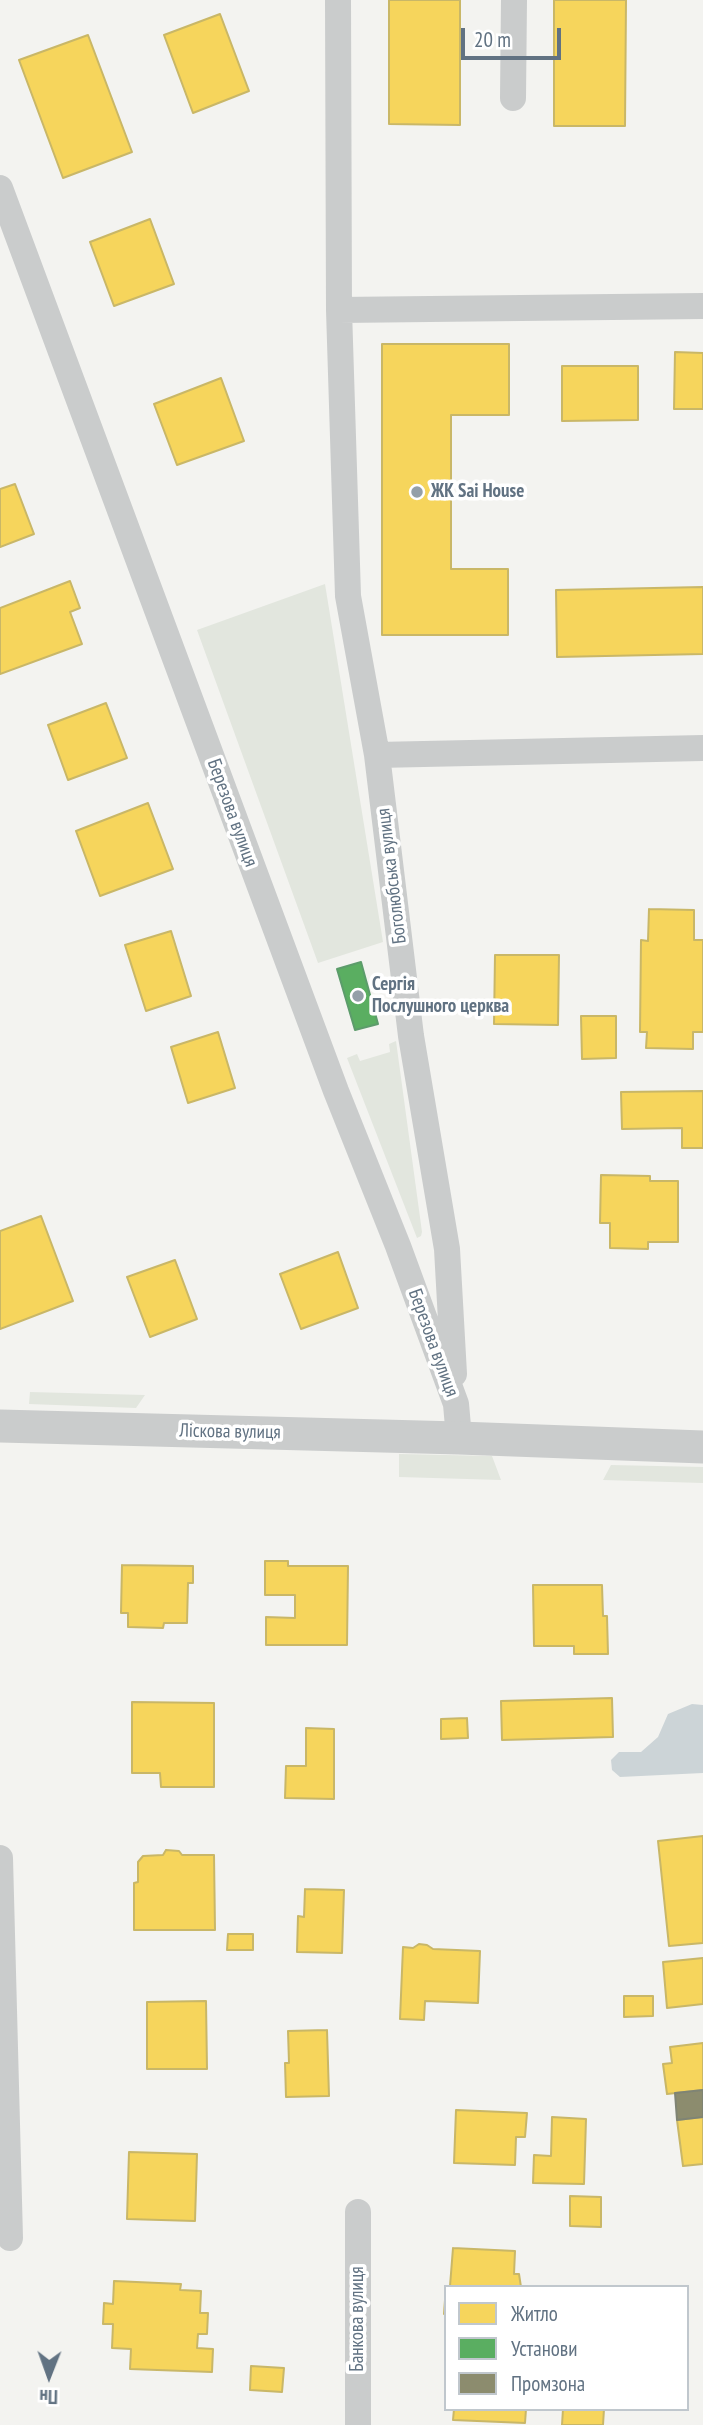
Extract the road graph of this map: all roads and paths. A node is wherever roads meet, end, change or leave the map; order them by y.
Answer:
1 (338, 0) edge
2 (514, 0) edge
3 (513, 98) dead end
4 (0, 188) edge
5 (703, 306) edge
6 (339, 310) junction
7 (703, 748) edge
8 (377, 755) junction
9 (456, 1404) junction
10 (0, 1426) edge
11 (459, 1438) junction
12 (703, 1447) edge
13 (0, 1858) edge
14 (4, 2082) edge
15 (358, 2212) dead end
16 (10, 2238) dead end
17 (358, 2425) edge

1 - 6 street, Боголюбська вулиця
2 - 3 street
4 - 9 street, Березова вулиця
5 - 6 street
6 - 8 street, Боголюбська вулиця
7 - 8 street
8 - 9 street, Боголюбська вулиця
9 - 11 street, Березова вулиця
10 - 11 street, Ліскова вулиця
11 - 12 street, Ліскова вулиця
13 - 14 street
14 - 16 street
15 - 17 street, Банкова вулиця

